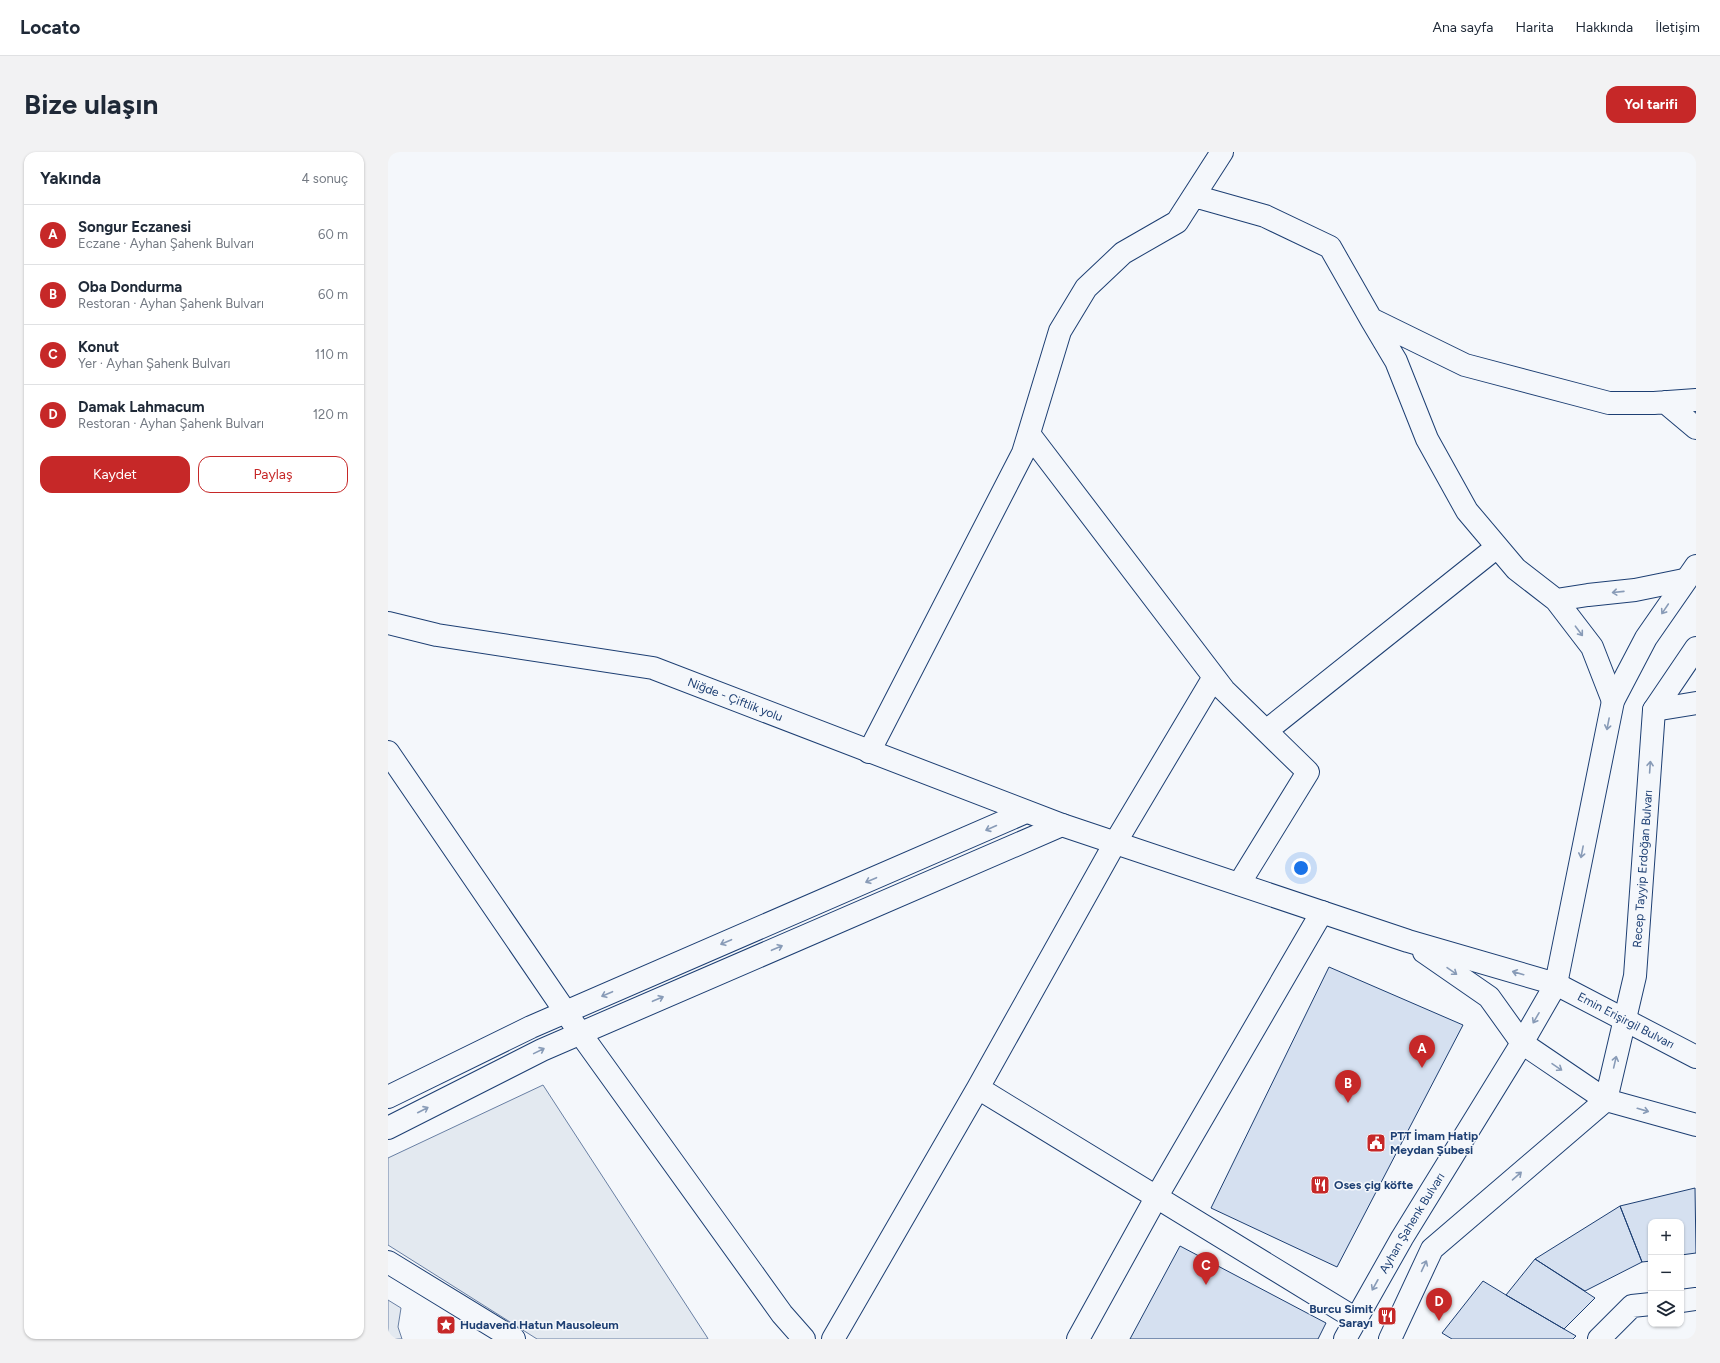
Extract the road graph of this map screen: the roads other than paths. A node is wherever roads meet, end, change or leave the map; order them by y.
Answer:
1 (1222, 152) edge
2 (1194, 196) junction
3 (1371, 319) junction
4 (1696, 400) edge
5 (1665, 402) junction
6 (1696, 428) edge
7 (1029, 434) junction
8 (1497, 547) junction
9 (1690, 573) edge
10 (1556, 600) junction
11 (388, 624) edge
12 (1696, 648) edge
13 (1214, 677) junction
14 (1613, 701) junction
15 (1696, 703) edge
16 (1654, 710) junction
17 (1266, 731) junction
18 (388, 752) edge
19 (870, 752) junction
20 (1026, 812) junction
21 (1066, 826) junction
22 (1115, 842) junction
23 (1239, 884) junction
24 (1322, 912) junction
25 (1408, 941) junction
26 (1556, 984) junction
27 (566, 1012) junction
28 (1625, 1020) junction
29 (580, 1033) junction
30 (1522, 1043) junction
31 (1696, 1057) edge
32 (978, 1088) junction
33 (388, 1097) edge
34 (1606, 1100) junction
35 (1696, 1125) edge
36 (388, 1128) edge
37 (1157, 1196) junction
38 (388, 1262) edge
39 (1696, 1299) edge
40 (1684, 1301) edge
41 (1648, 1304) edge
42 (1356, 1319) junction
43 (1392, 1338) edge
44 (514, 1339) edge
45 (804, 1339) edge
46 (833, 1339) edge
47 (1078, 1339) edge
48 (1345, 1339) edge
49 (1599, 1339) edge

1 - 2 street
2 - 3 street
2 - 7 street
3 - 5 street
3 - 8 street
4 - 5 street
5 - 6 street
7 - 13 street
7 - 19 street
8 - 10 street
8 - 17 street
9 -> 10 street
9 -> 14 street
10 -> 14 street
11 - 19 street, Niğde - Çiftlik yolu
12 - 16 street
13 - 17 street
13 - 22 street
14 -> 26 street
15 - 16 street
28 -> 16 street, Recep Tayyip Erdoğan Bulvarı
17 - 23 street
18 - 27 street
19 - 20 street, Niğde - Çiftlik yolu
20 - 21 street, Niğde - Çiftlik yolu
20 -> 27 street
21 - 22 street, Niğde - Çiftlik yolu
29 -> 21 street
22 - 23 street, Niğde - Çiftlik yolu
22 - 32 street
23 - 24 street, Niğde - Çiftlik yolu
24 - 25 street, Niğde - Çiftlik yolu
24 - 37 street
26 -> 25 street, Emin Erişirgil Bulvarı
25 -> 30 street
26 - 28 street, Emin Erişirgil Bulvarı
26 -> 30 street, Ayhan Şahenk Bulvarı
27 - 29 street
27 - 33 street
28 - 31 street, Emin Erişirgil Bulvarı
34 -> 28 street, Recep Tayyip Erdoğan Bulvarı
36 -> 29 street
29 - 45 street
30 -> 34 street
30 -> 42 street, Ayhan Şahenk Bulvarı
32 - 37 street
32 - 46 street
34 -> 35 street
43 -> 34 street
37 - 42 street
37 - 47 street
38 - 44 street
39 - 40 street
41 - 49 street
42 - 48 street, Ayhan Şahenk Bulvarı

